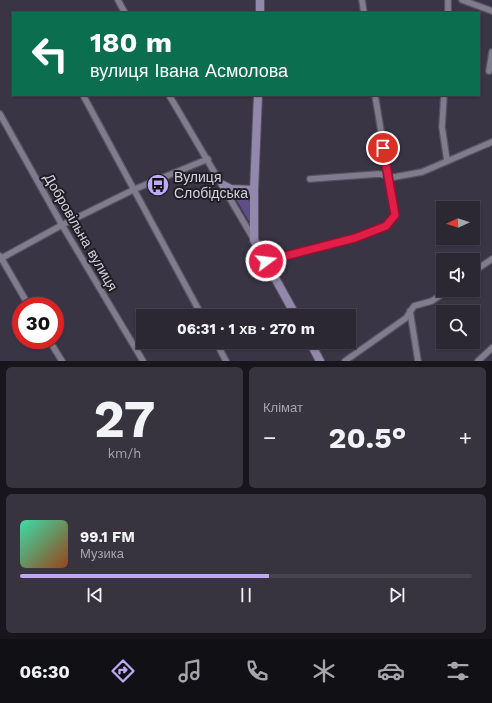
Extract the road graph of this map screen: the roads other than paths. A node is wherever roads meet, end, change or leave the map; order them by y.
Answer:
1 (118, 0) edge
2 (260, 0) edge
3 (362, 0) edge
4 (448, 0) edge
5 (462, 0) edge
6 (492, 11) edge
7 (124, 12) edge
8 (260, 12) edge
9 (364, 12) edge
10 (448, 12) edge
11 (492, 52) edge
12 (489, 71) dead end
13 (85, 96) edge
14 (170, 96) edge
15 (258, 96) edge
16 (375, 96) edge
17 (444, 96) edge
18 (0, 114) edge
19 (492, 142) edge
20 (208, 159) junction
21 (447, 161) junction
22 (388, 176) junction
23 (310, 179) dead end
24 (223, 185) junction
25 (134, 190) junction
26 (254, 190) junction
27 (62, 225) junction
28 (254, 240) junction
29 (0, 258) edge
30 (492, 259) edge
31 (266, 261) junction
32 (480, 267) edge
33 (24, 297) edge
34 (438, 297) edge
35 (198, 309) edge
36 (292, 309) edge
37 (410, 311) junction
38 (492, 348) edge
39 (55, 349) edge
40 (220, 349) edge
41 (314, 349) edge
42 (62, 361) edge
43 (143, 361) edge
44 (226, 361) edge
45 (320, 361) edge
46 (345, 361) edge
47 (418, 361) edge
48 (478, 361) edge

1 - 7 street
2 - 8 main road
3 - 9 street
4 - 10 street
5 - 6 street
11 - 12 street
13 - 25 street
14 - 20 street
15 - 26 main road
16 - 22 street
17 - 21 street
18 - 27 street, Добровільна вулиця
19 - 21 street
20 - 24 street
20 - 25 street
21 - 22 street
22 - 23 street
22 - 31 street
24 - 26 main road
24 - 28 street
25 - 27 street
25 - 35 street
26 - 28 main road
27 - 29 street
27 - 43 street, Добровільна вулиця
28 - 31 main road
29 - 33 street
30 - 32 street
31 - 36 main road
34 - 37 street
37 - 46 street
37 - 47 street
38 - 48 street
39 - 42 street
40 - 44 street
41 - 45 main road

